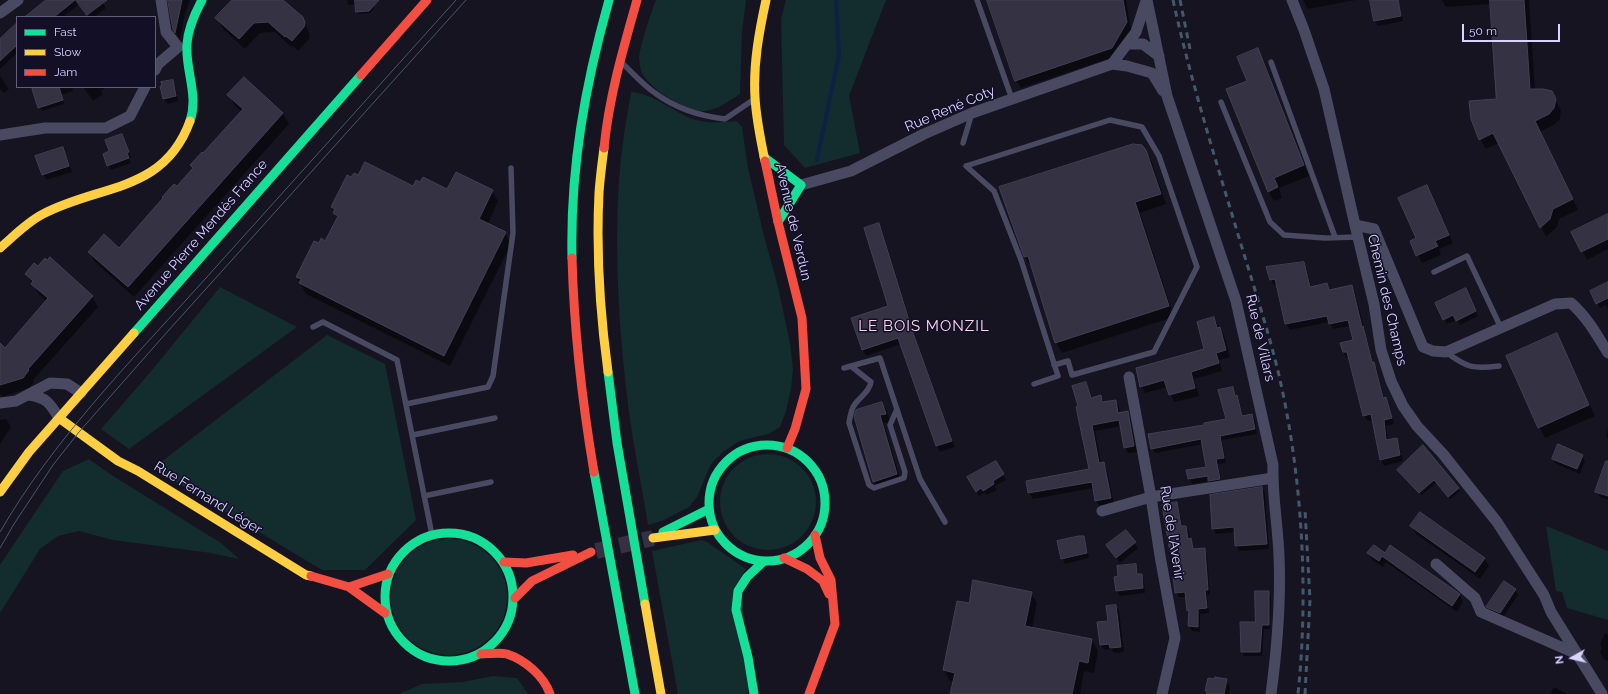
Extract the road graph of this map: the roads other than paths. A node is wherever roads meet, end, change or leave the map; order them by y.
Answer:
1 (18, 0) edge
2 (161, 0) edge
3 (192, 0) edge
4 (202, 0) edge
5 (427, 0) edge
6 (608, 0) edge
7 (637, 0) edge
8 (766, 0) edge
9 (977, 0) edge
10 (1146, 0) edge
11 (1292, 0) edge
12 (0, 13) edge
13 (1128, 44) junction
14 (178, 48) junction
15 (1159, 56) junction
16 (619, 61) junction
17 (1271, 62) dead end
18 (1112, 64) junction
19 (156, 68) edge
20 (144, 88) edge
21 (1167, 96) junction
22 (755, 98) junction
23 (1012, 99) junction
24 (1220, 102) dead end
25 (972, 113) junction
26 (0, 135) edge
27 (963, 143) dead end
28 (764, 157) junction
29 (511, 168) dead end
30 (130, 172) dead end
31 (98, 184) dead end
32 (801, 185) junction
33 (778, 222) junction
34 (1355, 225) junction
35 (0, 236) edge
36 (1335, 237) junction
37 (1357, 237) junction
38 (0, 248) edge
39 (1434, 272) dead end
40 (313, 327) dead end
41 (1501, 328) junction
42 (1446, 352) junction
43 (1608, 353) edge
44 (1054, 365) junction
45 (1499, 366) dead end
46 (852, 367) junction
47 (844, 368) dead end
48 (1129, 377) dead end
49 (1034, 384) dead end
50 (81, 392) junction
51 (28, 395) junction
52 (0, 403) edge
53 (406, 404) junction
54 (897, 409) junction
55 (59, 418) junction
56 (495, 418) dead end
57 (413, 436) junction
58 (787, 448) junction
59 (1273, 478) junction
60 (491, 482) dead end
61 (0, 492) edge
62 (424, 496) junction
63 (1151, 497) junction
64 (709, 509) junction
65 (1102, 511) dead end
66 (945, 522) dead end
67 (715, 530) junction
68 (432, 535) junction
69 (815, 535) junction
70 (784, 558) junction
71 (764, 561) junction
72 (504, 562) junction
73 (1436, 564) dead end
74 (388, 574) junction
75 (349, 588) junction
76 (515, 598) junction
77 (834, 605) junction
78 (385, 613) junction
79 (481, 654) junction
80 (1577, 654) junction
81 (550, 694) edge
82 (635, 694) edge
83 (661, 694) edge
84 (754, 694) edge
85 (809, 694) edge
86 (1162, 694) edge
87 (1271, 694) edge
88 (1602, 694) edge

1 - 12 street
2 - 14 street
3 - 14 main road
4 - 38 main road
5 - 50 main road, Avenue Pierre Mendès France
6 - 82 main road
7 - 16 main road
8 - 22 main road, Avenue de Verdun
9 - 23 lane
10 - 13 street
10 - 15 street, Rue de Villars
11 - 34 street, Chemin des Champs
13 - 15 street
13 - 18 street
14 - 19 street
14 - 30 main road
15 - 21 street, Rue de Villars
16 - 22 lane
16 - 83 main road
17 - 36 lane
18 - 21 street, Rue René Coty
18 - 23 street, Rue René Coty
20 - 26 street
21 - 59 street, Rue de Villars
22 - 28 main road, Avenue de Verdun
23 - 25 street, Rue René Coty
24 - 36 lane
25 - 27 lane
25 - 32 street, Rue René Coty
28 - 32 main road
28 - 33 main road, Avenue de Verdun
29 - 53 lane
31 - 35 main road
32 - 33 main road
33 - 58 main road, Avenue de Verdun
34 - 37 street, Chemin des Champs
34 - 42 street
36 - 37 lane
37 - 80 street, Chemin des Champs
39 - 41 lane
40 - 53 lane
41 - 42 street
41 - 43 street
42 - 45 lane
44 - 44 lane
44 - 49 lane
46 - 47 lane
46 - 54 lane
46 - 54 lane
48 - 63 street, Rue de l'Avenir
50 - 51 street
50 - 55 main road, Avenue Pierre Mendès France
51 - 52 street
51 - 55 street
53 - 57 lane
54 - 66 lane
55 - 61 main road, Avenue Pierre Mendès France
55 - 75 main road, Rue Fernand Léger
56 - 57 lane
57 - 62 lane
58 - 64 main road
58 - 69 main road
59 - 63 street
59 - 87 street, Rue de Villars
60 - 62 lane
62 - 68 lane
63 - 65 street
63 - 86 street, Rue de l'Avenir
64 - 67 main road
64 - 67 main road
67 - 71 main road
68 - 72 main road
68 - 74 main road
69 - 70 main road
69 - 77 main road
70 - 71 main road
70 - 77 main road
71 - 84 main road
72 - 76 main road
72 - 76 main road
73 - 80 street
74 - 75 main road
74 - 78 main road
75 - 78 main road, Rue Fernand Léger
76 - 79 main road
77 - 85 main road
78 - 79 main road
79 - 81 main road
80 - 88 street, Chemin des Champs

